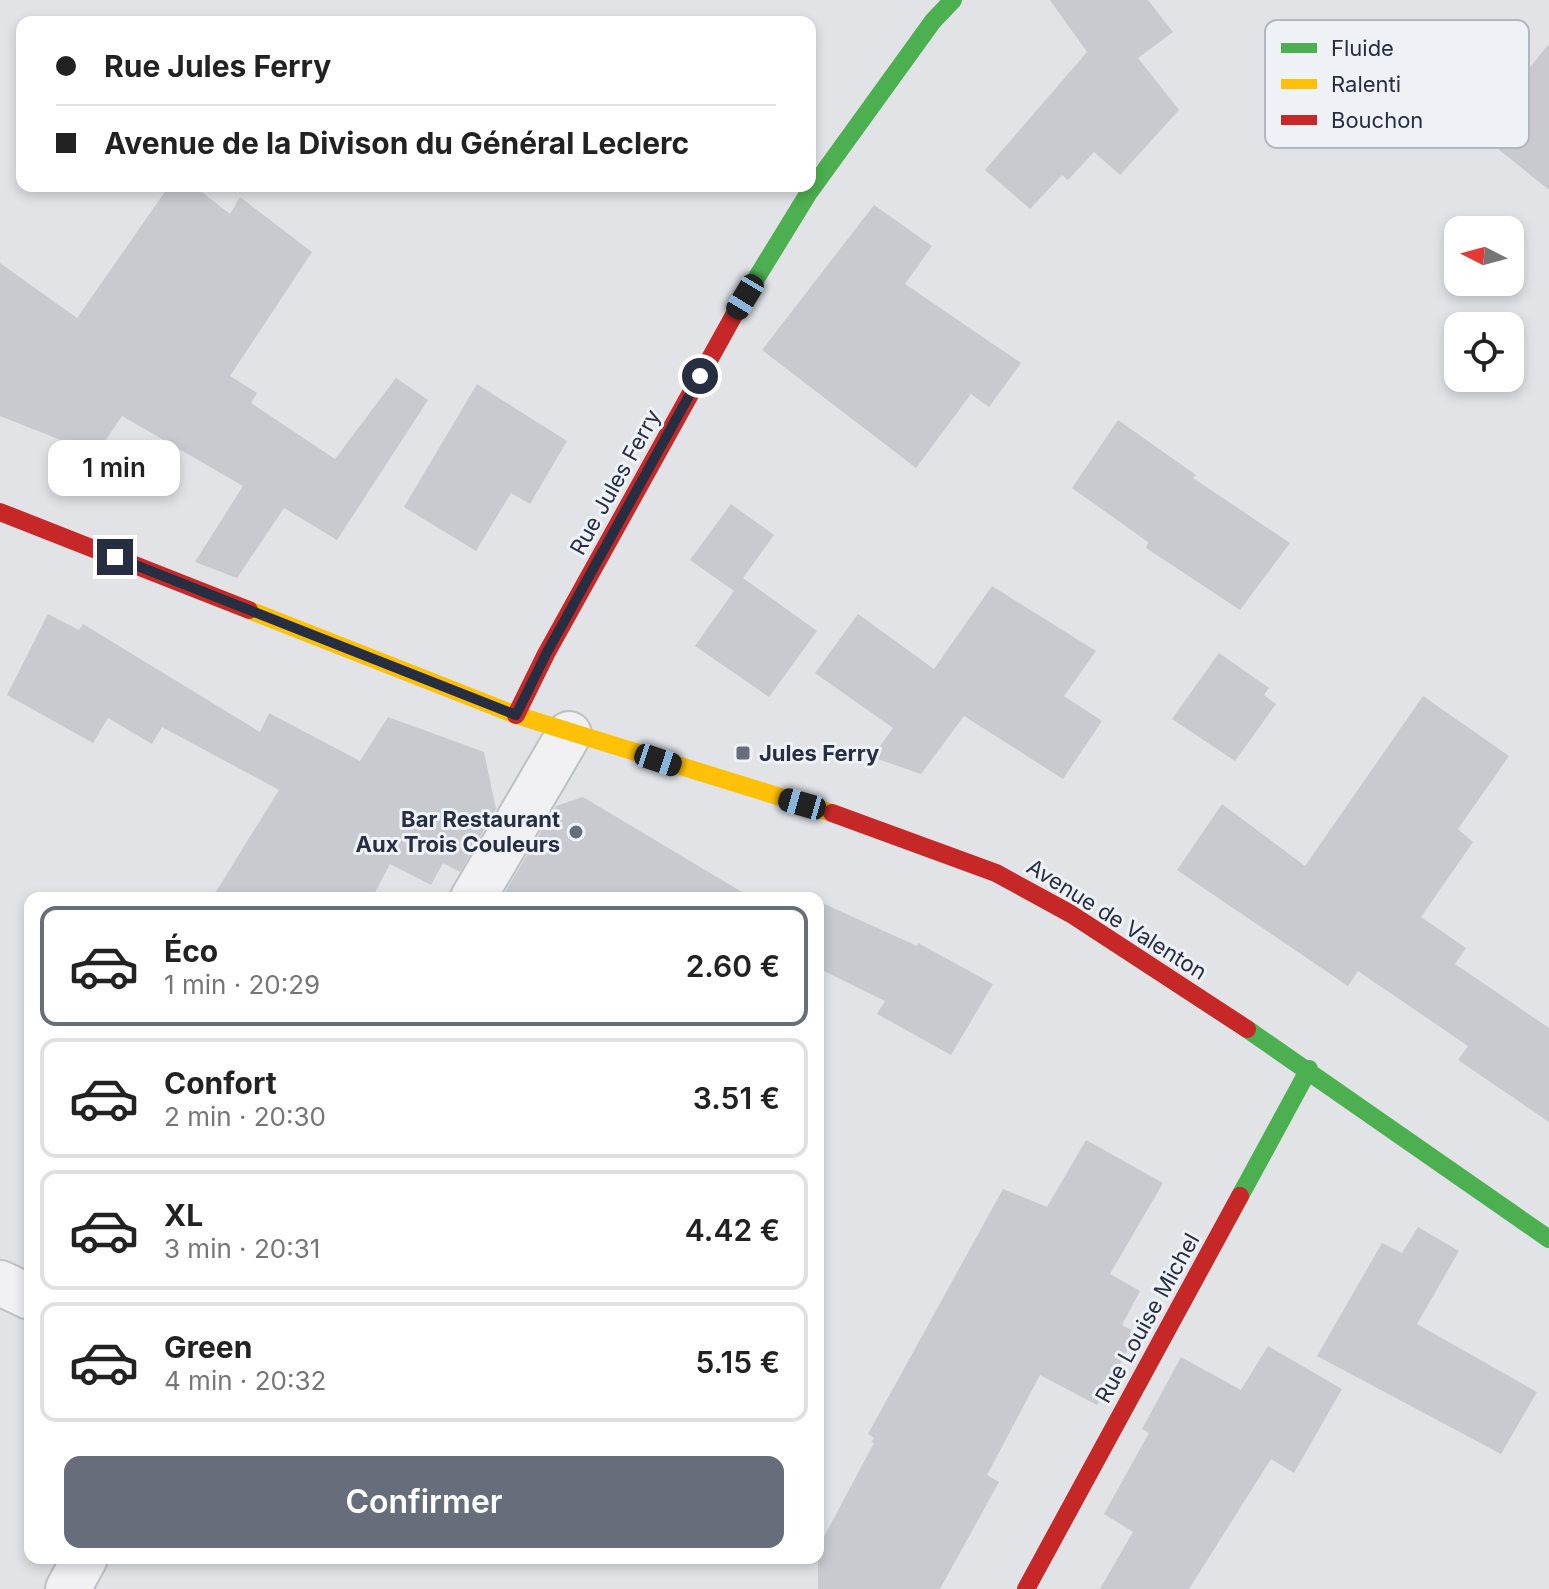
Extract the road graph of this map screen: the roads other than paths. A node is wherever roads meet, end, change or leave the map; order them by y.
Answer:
1 (953, 0) edge
2 (816, 183) edge
3 (809, 192) edge
4 (0, 512) edge
5 (516, 715) junction
6 (569, 734) junction
7 (477, 892) edge
8 (1309, 1069) junction
9 (1549, 1239) edge
10 (0, 1283) edge
11 (24, 1294) edge
12 (82, 1564) edge
13 (68, 1589) edge
14 (1026, 1589) edge

1 - 2 street, Rue Jules Ferry
3 - 5 street, Rue Jules Ferry
4 - 5 street, Avenue de Valenton
5 - 6 street, Avenue de Valenton
6 - 7 street
6 - 8 street, Avenue de Valenton
8 - 9 street, Avenue de Valenton
8 - 14 street, Rue Louise Michel
10 - 11 street
12 - 13 street

